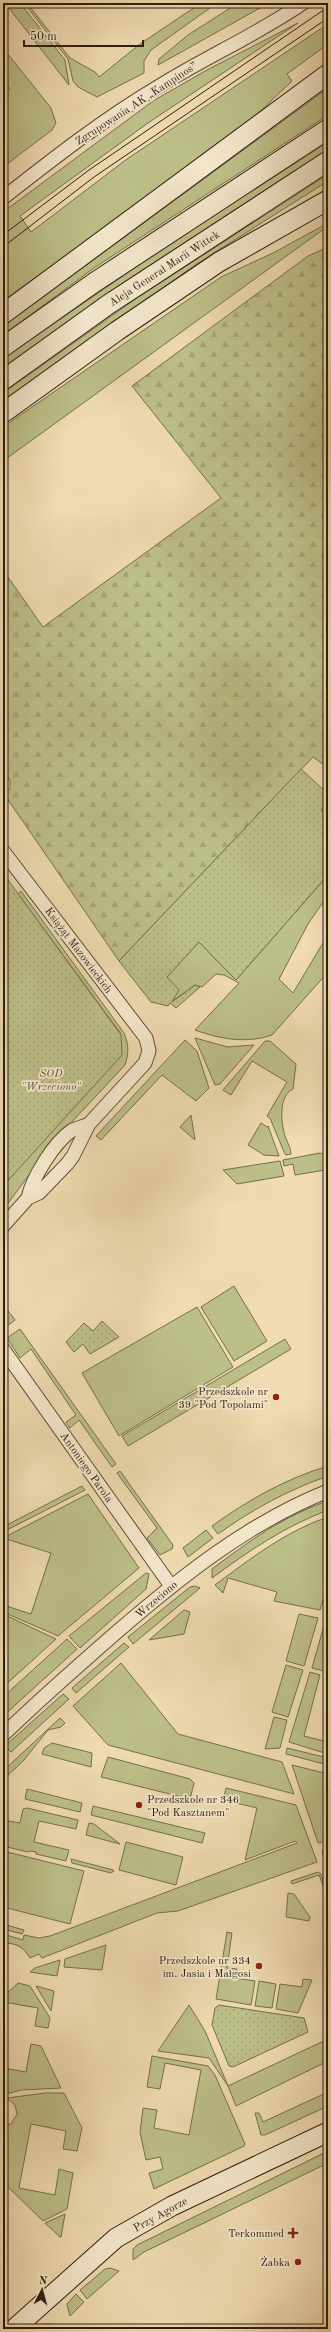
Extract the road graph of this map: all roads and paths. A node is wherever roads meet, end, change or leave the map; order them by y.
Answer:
1 (303, 3) edge
2 (328, 74) edge
3 (328, 130) edge
4 (328, 161) edge
5 (3, 198) edge
6 (328, 200) edge
7 (3, 314) edge
8 (3, 346) edge
9 (3, 380) edge
10 (3, 413) edge
11 (3, 851) edge
12 (88, 1124) junction
13 (28, 1198) junction
14 (3, 1226) edge
15 (3, 1349) edge
16 (328, 1490) edge
17 (171, 1586) junction
18 (3, 1735) edge
19 (328, 2132) edge
20 (14, 2329) edge

1 - 5 street, Zgrupowania AK „Kampinos”
2 - 7 main road
3 - 8 main road
4 - 9 main road, Aleja Generał Marii Wittek
6 - 10 main road
11 - 12 street, Książąt Mazowieckich
12 - 13 street
12 - 13 street
13 - 14 street
15 - 17 street, Antoniego Parola
16 - 17 street, Wrzeciono
17 - 18 street, Wrzeciono
19 - 20 main road, Przy Agorze

